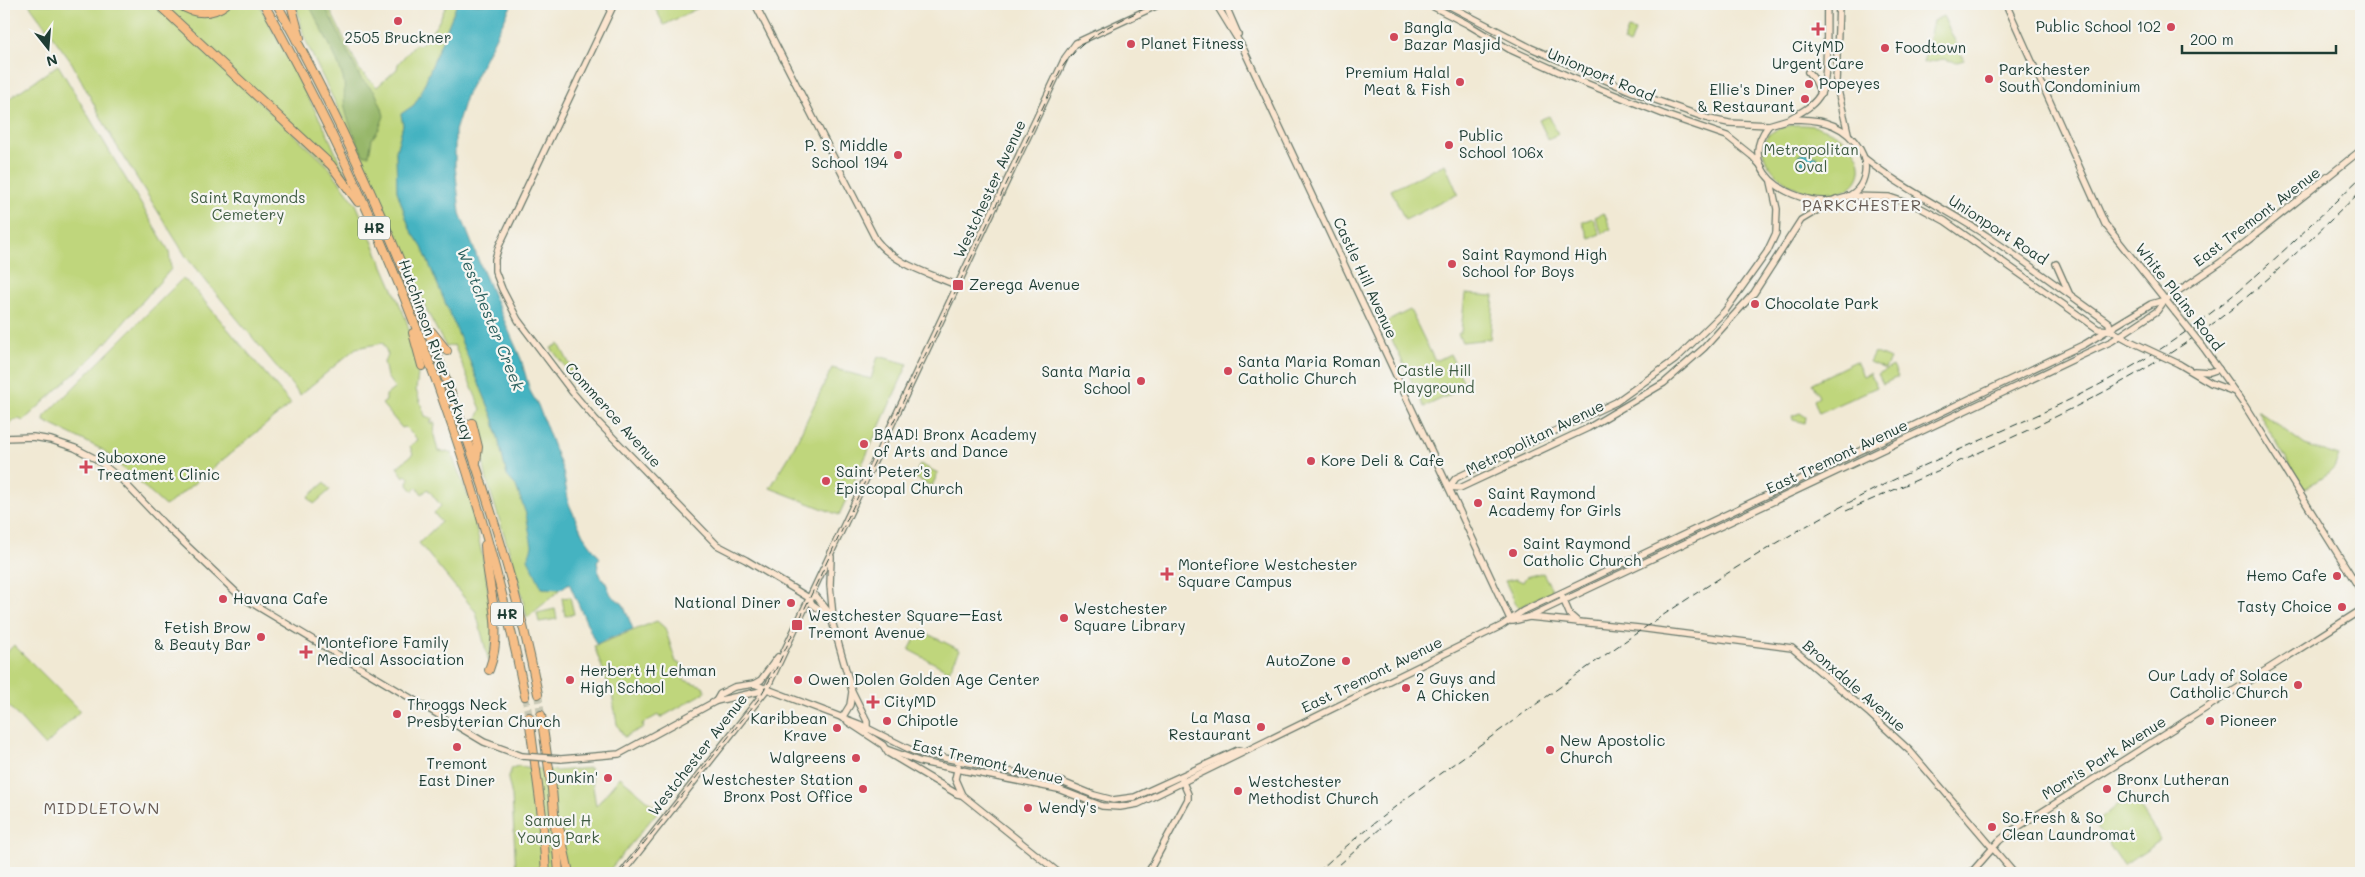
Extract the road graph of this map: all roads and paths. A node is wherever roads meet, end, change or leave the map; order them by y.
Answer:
1 (158, 4) edge
2 (179, 4) edge
3 (226, 4) edge
4 (264, 4) edge
5 (277, 4) edge
6 (291, 4) edge
7 (614, 4) edge
8 (755, 4) edge
9 (1160, 4) edge
10 (1216, 4) edge
11 (1226, 4) edge
12 (1428, 4) edge
13 (1446, 4) edge
14 (1827, 4) edge
15 (1839, 4) edge
16 (2006, 4) edge
17 (1244, 48) junction
18 (310, 66) junction
19 (1808, 72) dead end
20 (1640, 94) junction
21 (1820, 94) junction
22 (1635, 104) junction
23 (1789, 119) junction
24 (1769, 125) junction
25 (1848, 133) junction
26 (2361, 150) edge
27 (1864, 158) junction
28 (1762, 167) junction
29 (1771, 182) junction
30 (1848, 196) junction
31 (1836, 199) junction
32 (1950, 213) junction
33 (1946, 221) junction
34 (373, 226) junction
35 (2056, 264) dead end
36 (958, 286) junction
37 (2070, 295) junction
38 (2165, 300) junction
39 (1726, 310) junction
40 (410, 314) junction
41 (1734, 316) junction
42 (427, 327) junction
43 (2110, 330) junction
44 (2121, 336) junction
45 (447, 351) dead end
46 (422, 366) dead end
47 (2219, 369) junction
48 (2194, 371) junction
49 (2235, 392) junction
50 (1618, 400) junction
51 (1623, 410) junction
52 (472, 423) dead end
53 (1914, 426) junction
54 (1918, 433) junction
55 (4, 438) edge
56 (1887, 439) junction
57 (451, 446) dead end
58 (1890, 446) junction
59 (1854, 454) junction
60 (1858, 461) junction
61 (463, 462) junction
62 (476, 464) junction
63 (1805, 478) junction
64 (1808, 485) junction
65 (1449, 487) junction
66 (1735, 511) junction
67 (1738, 518) junction
68 (485, 533) junction
69 (831, 552) junction
70 (2361, 591) edge
71 (1561, 594) junction
72 (809, 598) junction
73 (1564, 601) junction
74 (816, 607) junction
75 (2361, 610) edge
76 (802, 614) junction
77 (1530, 617) junction
78 (832, 620) junction
79 (1511, 621) junction
80 (1578, 622) junction
81 (786, 648) junction
82 (489, 670) dead end
83 (754, 684) junction
84 (766, 690) junction
85 (852, 691) junction
86 (538, 694) tunnel mouth
87 (526, 696) tunnel mouth
88 (716, 700) junction
89 (541, 715) tunnel mouth
90 (529, 717) tunnel mouth
91 (842, 718) junction
92 (867, 732) junction
93 (886, 749) junction
94 (1243, 751) junction
95 (959, 762) junction
96 (957, 769) junction
97 (1180, 776) junction
98 (1183, 782) junction
99 (962, 795) junction
100 (554, 808) junction
101 (1992, 848) junction
102 (546, 873) edge
103 (559, 873) edge
104 (569, 873) edge
105 (622, 873) edge
106 (1059, 873) edge
107 (1148, 873) edge
108 (1971, 873) edge
109 (2014, 873) edge

1 - 34 highway
2 - 3 highway
4 - 34 highway, Hutchinson River Parkway / HR
5 - 18 highway, Hutchinson River Parkway / HR
6 - 18 highway
7 - 72 main road, Commerce Avenue
8 - 36 main road
9 - 36 main road, Westchester Avenue
10 - 17 main road, Castle Hill Avenue
11 - 17 main road
12 - 22 main road, Unionport Road
13 - 20 main road, Unionport Road
14 - 21 main road
15 - 25 main road
16 - 38 main road, White Plains Road
17 - 65 main road, Castle Hill Avenue
18 - 42 highway, Hutchinson River Parkway / HR
19 - 21 main road
20 - 22 main road
20 - 24 main road, Unionport Road
21 - 23 main road
22 - 28 main road, Unionport Road
23 - 24 main road
23 - 25 main road
24 - 28 main road
25 - 27 main road
26 - 38 main road, East Tremont Avenue
27 - 30 main road
27 - 32 main road, Unionport Road
28 - 29 main road
29 - 31 main road
29 - 39 main road, Metropolitan Avenue
30 - 31 main road
30 - 33 main road, Unionport Road
31 - 41 main road, Metropolitan Avenue
32 - 33 main road
32 - 37 main road, Unionport Road
33 - 43 main road, Unionport Road
34 - 40 highway, Hutchinson River Parkway / HR
35 - 37 main road
36 - 69 main road, Westchester Avenue
37 - 43 main road, Unionport Road
38 - 43 main road, East Tremont Avenue
38 - 44 main road, East Tremont Avenue
38 - 47 main road, White Plains Road, bridge
39 - 41 main road
39 - 50 main road, Metropolitan Avenue
40 - 46 highway
40 - 61 highway, Hutchinson River Parkway / HR
41 - 51 main road, Metropolitan Avenue
42 - 45 highway
42 - 62 highway, Hutchinson River Parkway / HR
43 - 44 main road, Unionport Road
43 - 53 main road, East Tremont Avenue
44 - 48 main road, Unionport Road, bridge
44 - 54 main road, East Tremont Avenue
47 - 48 main road, Unionport Road
47 - 49 main road, White Plains Road
48 - 49 main road, Unionport Road
49 - 70 main road, White Plains Road
50 - 51 main road
50 - 65 main road, Metropolitan Avenue
51 - 65 main road, Metropolitan Avenue
52 - 62 highway
53 - 54 main road
53 - 56 main road, East Tremont Avenue
54 - 58 main road, East Tremont Avenue
55 - 88 main road, bridge
56 - 58 main road
56 - 59 main road, East Tremont Avenue
57 - 61 highway
58 - 60 main road, East Tremont Avenue
59 - 60 main road
59 - 63 main road, East Tremont Avenue
60 - 64 main road, East Tremont Avenue
61 - 68 highway, Hutchinson River Parkway / HR
62 - 86 highway, Hutchinson River Parkway / HR
63 - 64 main road
63 - 66 main road, East Tremont Avenue
64 - 67 main road, East Tremont Avenue
65 - 79 main road, Castle Hill Avenue
66 - 67 main road
66 - 71 main road, East Tremont Avenue
67 - 73 main road, East Tremont Avenue
68 - 82 highway
68 - 87 highway, Hutchinson River Parkway / HR
69 - 72 main road, Westchester Avenue
69 - 78 main road
71 - 73 main road
71 - 79 main road, East Tremont Avenue
72 - 74 main road
72 - 76 main road, Westchester Avenue
72 - 78 main road, Commerce Avenue
73 - 77 main road, East Tremont Avenue
73 - 80 main road
74 - 76 main road
74 - 78 main road
75 - 101 main road, Morris Park Avenue
76 - 81 main road, Westchester Avenue
77 - 79 main road, East Tremont Avenue
77 - 80 main road, Bronxdale Avenue
78 - 85 main road
79 - 94 main road, East Tremont Avenue
80 - 101 main road, Bronxdale Avenue
81 - 83 main road, Westchester Avenue
81 - 84 main road, Westchester Avenue
83 - 84 main road
83 - 88 main road
84 - 88 main road
84 - 91 main road
84 - 105 main road, Westchester Avenue
85 - 91 main road
85 - 92 main road
89 - 100 highway
90 - 102 highway
91 - 92 main road
92 - 93 main road, East Tremont Avenue
92 - 95 main road, East Tremont Avenue
93 - 96 main road, East Tremont Avenue
93 - 99 main road
94 - 97 main road, East Tremont Avenue
94 - 98 main road, East Tremont Avenue
95 - 96 main road
95 - 97 main road, East Tremont Avenue
96 - 98 main road, East Tremont Avenue
96 - 99 main road
97 - 98 main road
98 - 107 main road
99 - 106 main road
100 - 103 highway
100 - 104 highway
101 - 108 main road, Morris Park Avenue
101 - 109 main road, Bronxdale Avenue

